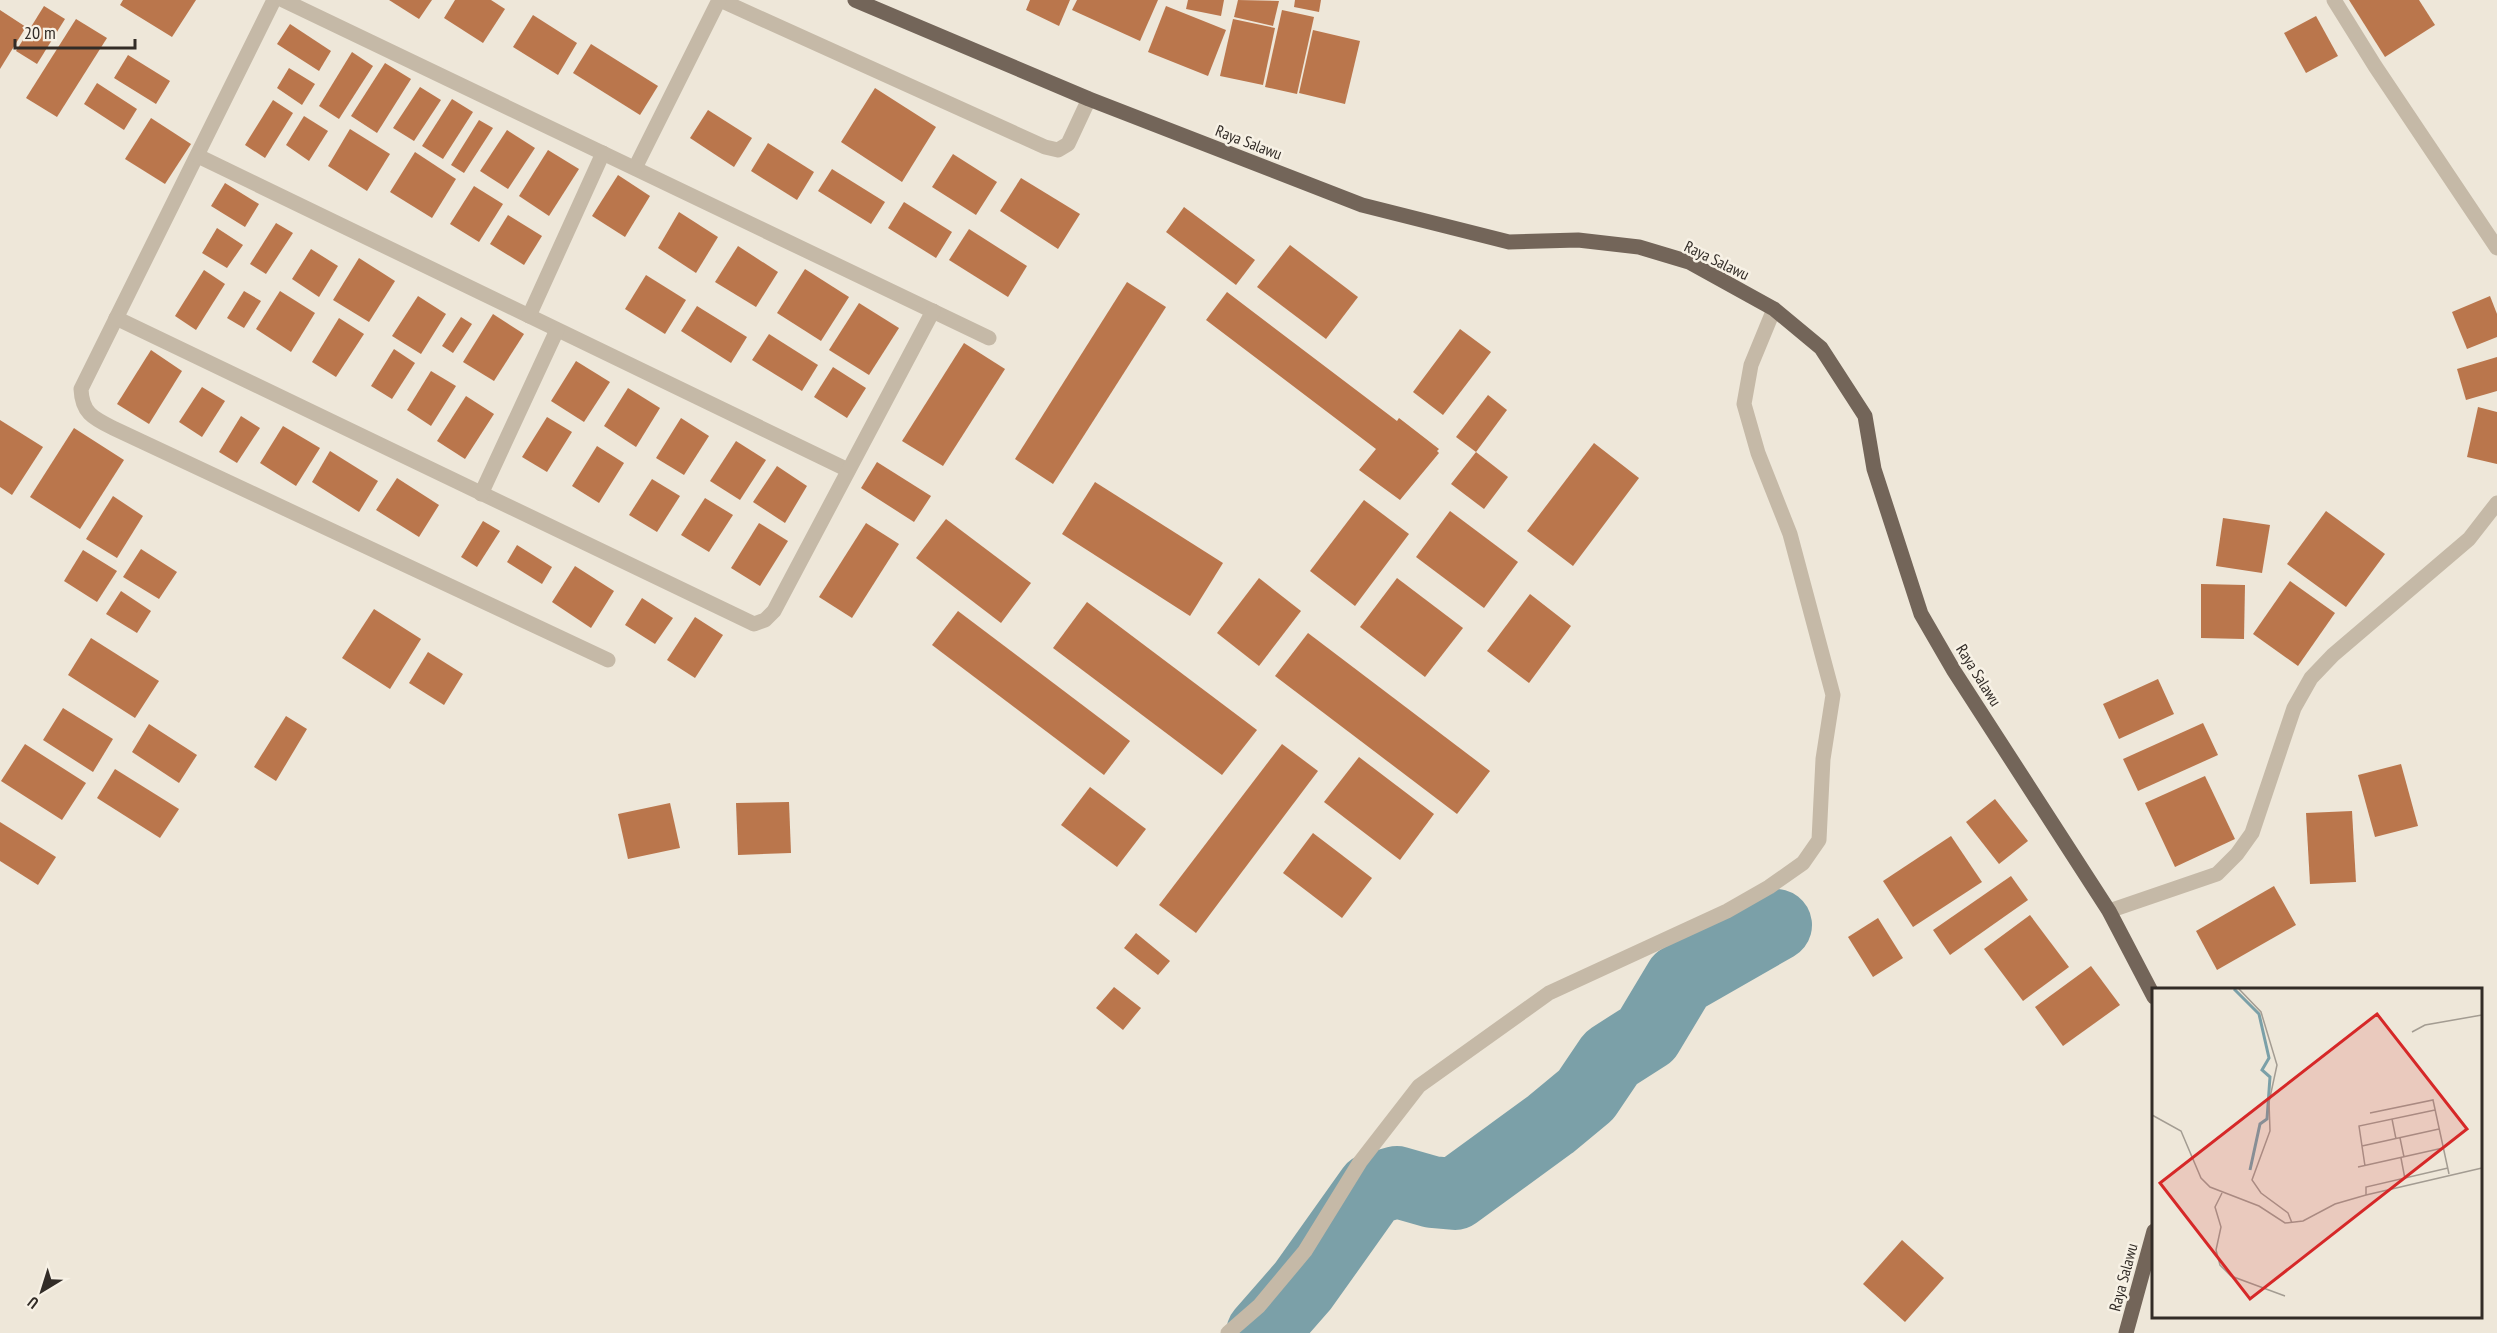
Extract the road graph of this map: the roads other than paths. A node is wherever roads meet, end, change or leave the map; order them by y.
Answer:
1 (274, 0) edge
2 (283, 0) edge
3 (720, 0) edge
4 (855, 0) edge
5 (2334, 0) edge
6 (1089, 99) junction
7 (603, 153) junction
8 (198, 156) junction
9 (635, 168) junction
10 (2497, 248) edge
11 (1774, 309) junction
12 (933, 311) junction
13 (529, 316) junction
14 (117, 318) junction
15 (557, 330) junction
16 (989, 338) dead end
17 (848, 470) junction
18 (482, 494) junction
19 (2497, 503) edge
20 (608, 660) dead end
21 (2109, 911) junction
22 (2152, 993) edge
23 (2152, 1238) edge
24 (1228, 1333) edge
25 (2126, 1333) edge

1 - 8 street
2 - 7 street
3 - 6 street
3 - 9 street
4 - 6 main road, Raya Salawu
5 - 10 street
6 - 11 main road, Raya Salawu
7 - 9 street
7 - 13 street
8 - 13 street
8 - 14 street
9 - 12 street
11 - 21 main road, Raya Salawu
11 - 24 street
12 - 16 street
12 - 17 street
13 - 15 street
14 - 18 street
14 - 20 street
15 - 17 street
15 - 18 street
17 - 18 street
19 - 21 street
21 - 22 main road, Raya Salawu
23 - 25 main road, Raya Salawu

